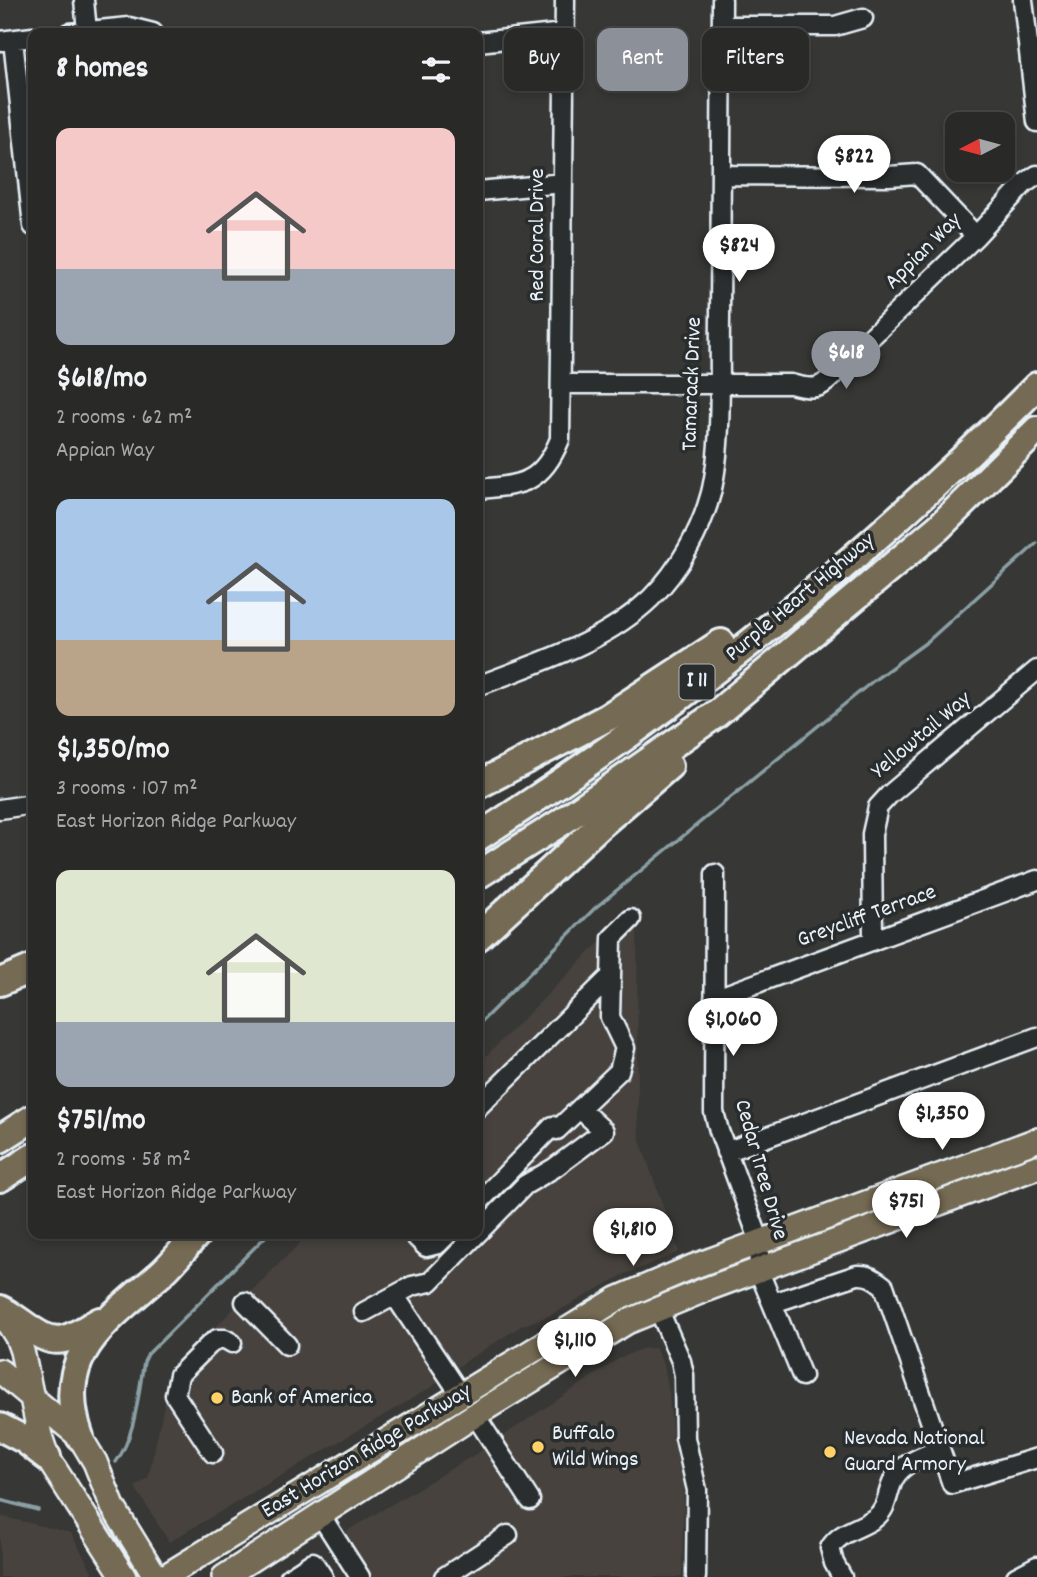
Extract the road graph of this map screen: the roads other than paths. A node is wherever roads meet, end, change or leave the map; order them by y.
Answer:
1 (84, 0) edge
2 (565, 0) edge
3 (722, 0) edge
4 (1023, 0) edge
5 (863, 18) dead end
6 (722, 26) junction
7 (87, 28) edge
8 (564, 28) edge
9 (28, 38) edge
10 (504, 39) edge
11 (6, 40) edge
12 (483, 41) edge
13 (564, 91) edge
14 (1037, 122) edge
15 (721, 175) junction
16 (1037, 175) edge
17 (563, 183) junction
18 (483, 191) edge
19 (28, 192) edge
20 (976, 236) junction
21 (562, 384) junction
22 (719, 385) junction
23 (1037, 386) edge
24 (1037, 430) edge
25 (483, 488) edge
26 (904, 512) junction
27 (1037, 670) edge
28 (483, 684) edge
29 (715, 715) junction
30 (483, 782) edge
31 (28, 805) edge
32 (0, 809) edge
33 (483, 834) edge
34 (483, 872) edge
35 (715, 874) dead end
36 (1037, 880) edge
37 (631, 919) dead end
38 (483, 932) edge
39 (873, 941) junction
40 (28, 970) edge
41 (611, 976) junction
42 (0, 982) edge
43 (714, 999) junction
44 (1037, 1038) edge
45 (483, 1102) edge
46 (579, 1109) junction
47 (28, 1121) edge
48 (0, 1139) edge
49 (1037, 1140) edge
50 (726, 1152) junction
51 (28, 1160) edge
52 (1037, 1167) edge
53 (0, 1178) edge
54 (483, 1198) edge
55 (483, 1227) edge
56 (192, 1239) edge
57 (418, 1239) edge
58 (443, 1239) edge
59 (471, 1239) edge
60 (760, 1242) junction
61 (758, 1269) junction
62 (395, 1296) junction
63 (245, 1302) dead end
64 (773, 1303) junction
65 (658, 1308) junction
66 (0, 1310) edge
67 (365, 1312) dead end
68 (108, 1318) junction
69 (232, 1343) dead end
70 (287, 1345) dead end
71 (0, 1371) edge
72 (802, 1376) dead end
73 (461, 1395) junction
74 (32, 1396) junction
75 (475, 1415) junction
76 (0, 1427) edge
77 (80, 1437) junction
78 (939, 1449) junction
79 (213, 1453) dead end
80 (47, 1457) junction
81 (1037, 1458) edge
82 (530, 1500) dead end
83 (321, 1516) junction
84 (508, 1535) dead end
85 (1037, 1566) edge
86 (124, 1577) edge
87 (156, 1577) edge
88 (164, 1577) edge
89 (224, 1577) edge
90 (290, 1577) edge
91 (323, 1577) edge
92 (360, 1577) edge
93 (444, 1577) edge
94 (696, 1577) edge
95 (842, 1577) edge
96 (1016, 1577) edge

1 - 7 street
2 - 8 street, Red Coral Drive
3 - 6 street, Tamarack Drive
4 - 14 street
5 - 6 street
6 - 15 street, Tamarack Drive
9 - 11 street
10 - 12 street
11 - 19 street
13 - 17 street, Red Coral Drive
15 - 20 street
15 - 22 street, Tamarack Drive
16 - 20 street, Appian Way
17 - 18 street
17 - 21 street, Red Coral Drive
20 - 22 street, Appian Way
21 - 22 street, Appian Way
21 - 25 street, Red Coral Drive
22 - 28 street, Tamarack Drive
23 - 26 highway, Purple Heart Highway / I 11
24 - 29 highway, Purple Heart Highway / I 11
26 - 30 highway
26 - 33 highway, Purple Heart Highway / I 11
27 - 39 street, Yellowtail Way
29 - 34 highway, Purple Heart Highway / I 11
29 - 38 highway
31 - 32 street
35 - 43 street, Cedar Tree Drive
36 - 39 street, Greycliff Terrace
37 - 41 street
39 - 43 street, Greycliff Terrace
40 - 42 highway
41 - 45 street
41 - 46 street
43 - 50 street, Cedar Tree Drive
44 - 50 street
46 - 54 street
46 - 55 street
47 - 48 highway
49 - 60 main road, East Horizon Ridge Parkway
50 - 60 street, Cedar Tree Drive
51 - 53 highway
52 - 61 main road, East Horizon Ridge Parkway
56 - 68 highway
57 - 58 street
59 - 62 street
60 - 61 street, Cedar Tree Drive
60 - 73 main road, East Horizon Ridge Parkway
61 - 64 street
61 - 65 main road, East Horizon Ridge Parkway
62 - 67 street
62 - 73 street
63 - 70 street
64 - 72 street
64 - 78 street
65 - 75 main road, East Horizon Ridge Parkway
65 - 94 street
66 - 68 highway
66 - 74 main road
68 - 77 highway
69 - 79 street
71 - 74 main road
73 - 75 main road
73 - 88 main road, East Horizon Ridge Parkway
74 - 77 main road
74 - 80 main road
75 - 82 street
75 - 83 main road, East Horizon Ridge Parkway
76 - 80 highway
77 - 87 main road
78 - 81 street
78 - 95 street
80 - 86 main road
83 - 89 main road, East Horizon Ridge Parkway
83 - 92 street
84 - 93 street
85 - 96 street
90 - 91 street

